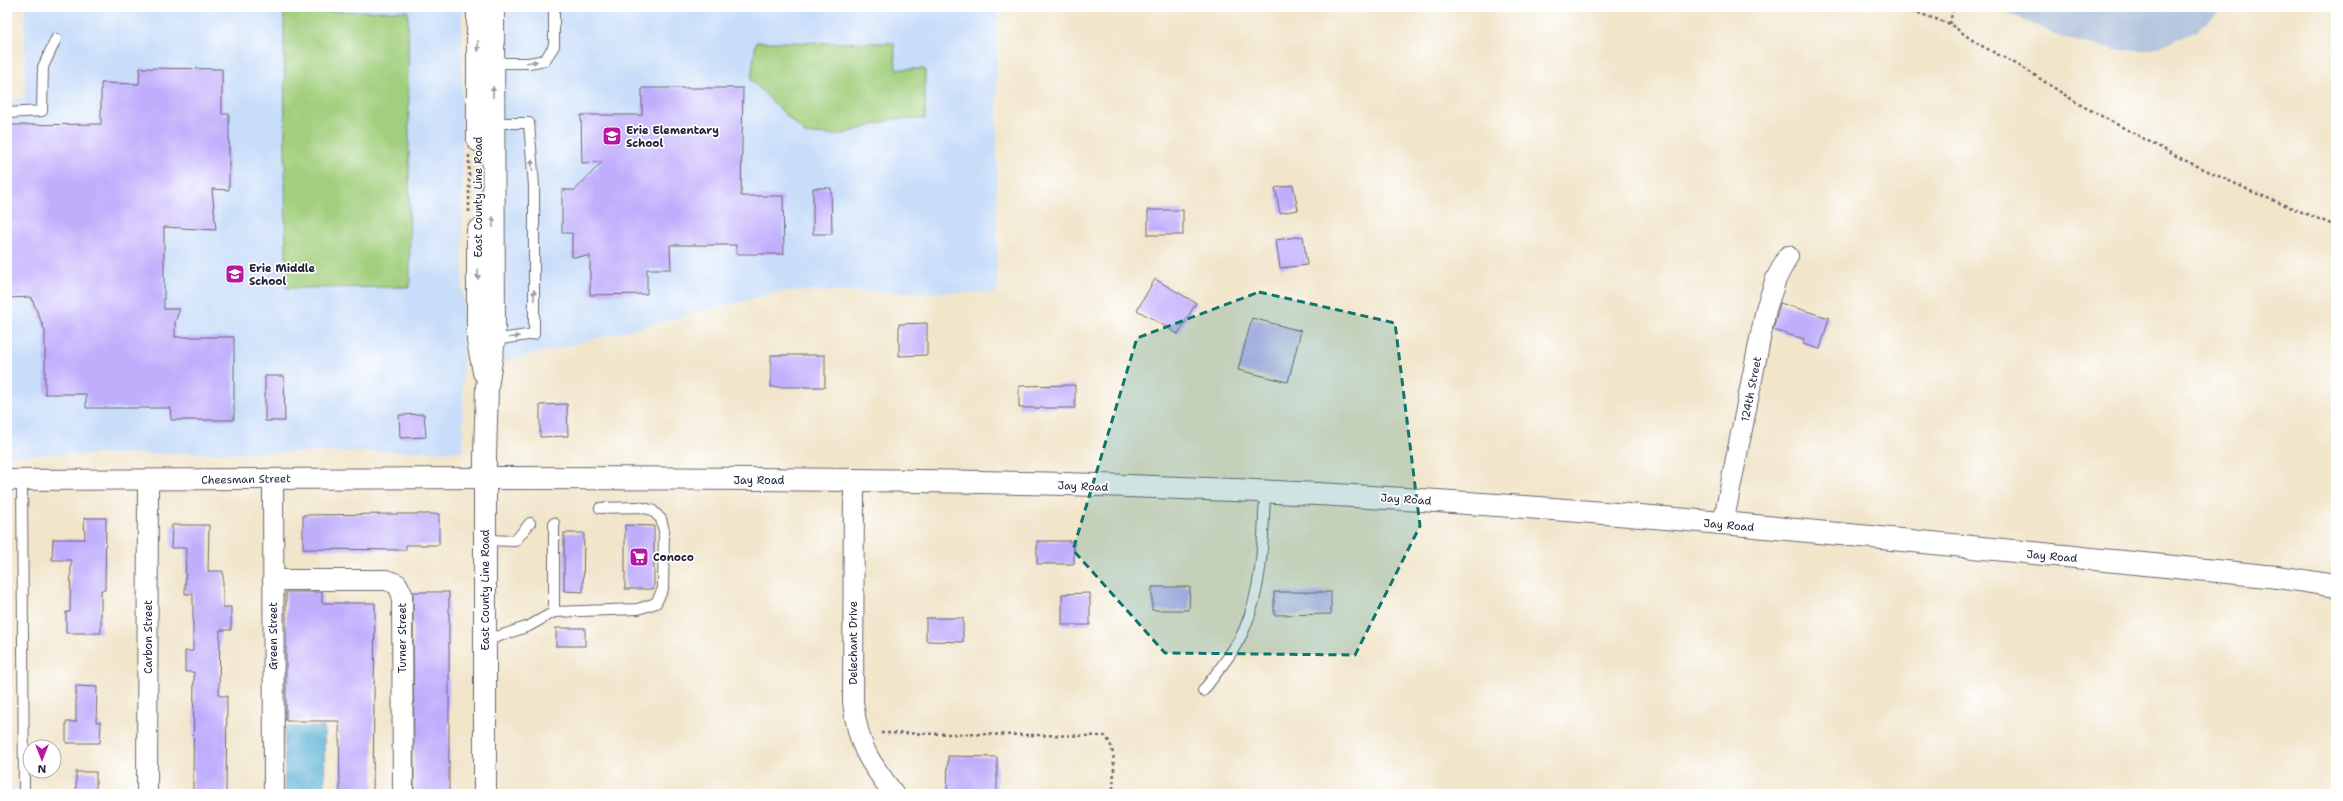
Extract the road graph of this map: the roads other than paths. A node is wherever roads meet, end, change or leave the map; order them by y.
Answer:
1 (478, 7) edge
2 (493, 7) edge
3 (554, 7) edge
4 (56, 39) dead end
5 (494, 63) junction
6 (7, 113) edge
7 (494, 123) junction
8 (1788, 256) dead end
9 (494, 340) junction
10 (487, 386) junction
11 (485, 478) junction
12 (273, 479) junction
13 (14, 480) edge
14 (148, 480) junction
15 (854, 480) junction
16 (1265, 492) junction
17 (600, 508) dead end
18 (554, 523) dead end
19 (530, 524) dead end
20 (1723, 524) junction
21 (485, 540) junction
22 (273, 580) junction
23 (2332, 586) edge
24 (554, 612) junction
25 (485, 641) junction
26 (1203, 691) dead end
27 (24, 794) edge
28 (148, 794) edge
29 (274, 794) edge
30 (403, 794) edge
31 (485, 794) edge
32 (894, 794) edge

1 -> 10 street, East County Line Road
2 - 5 street, East County Line Road
5 -> 3 lane
4 - 6 lane
7 -> 5 street, East County Line Road
9 -> 7 street, East County Line Road
9 -> 7 lane
8 - 20 street, 124th Street
9 - 10 street, East County Line Road
10 - 11 street, East County Line Road
11 - 12 street, Cheesman Street
11 - 15 street, Jay Road
11 - 21 street, East County Line Road
12 - 14 street, Cheesman Street
12 - 22 street, Green Street
13 - 14 street, Cheesman Street
13 - 27 lane
14 - 28 street, Carbon Street
15 - 16 street, Jay Road
15 - 32 street, Delechant Drive
16 - 20 street, Jay Road
16 - 26 lane
17 - 24 lane
18 - 24 lane
19 - 21 lane
20 - 23 street, Jay Road
21 - 25 street, East County Line Road
22 - 29 street, Green Street
22 - 30 street, Turner Street
24 - 25 lane
25 - 31 street, East County Line Road

